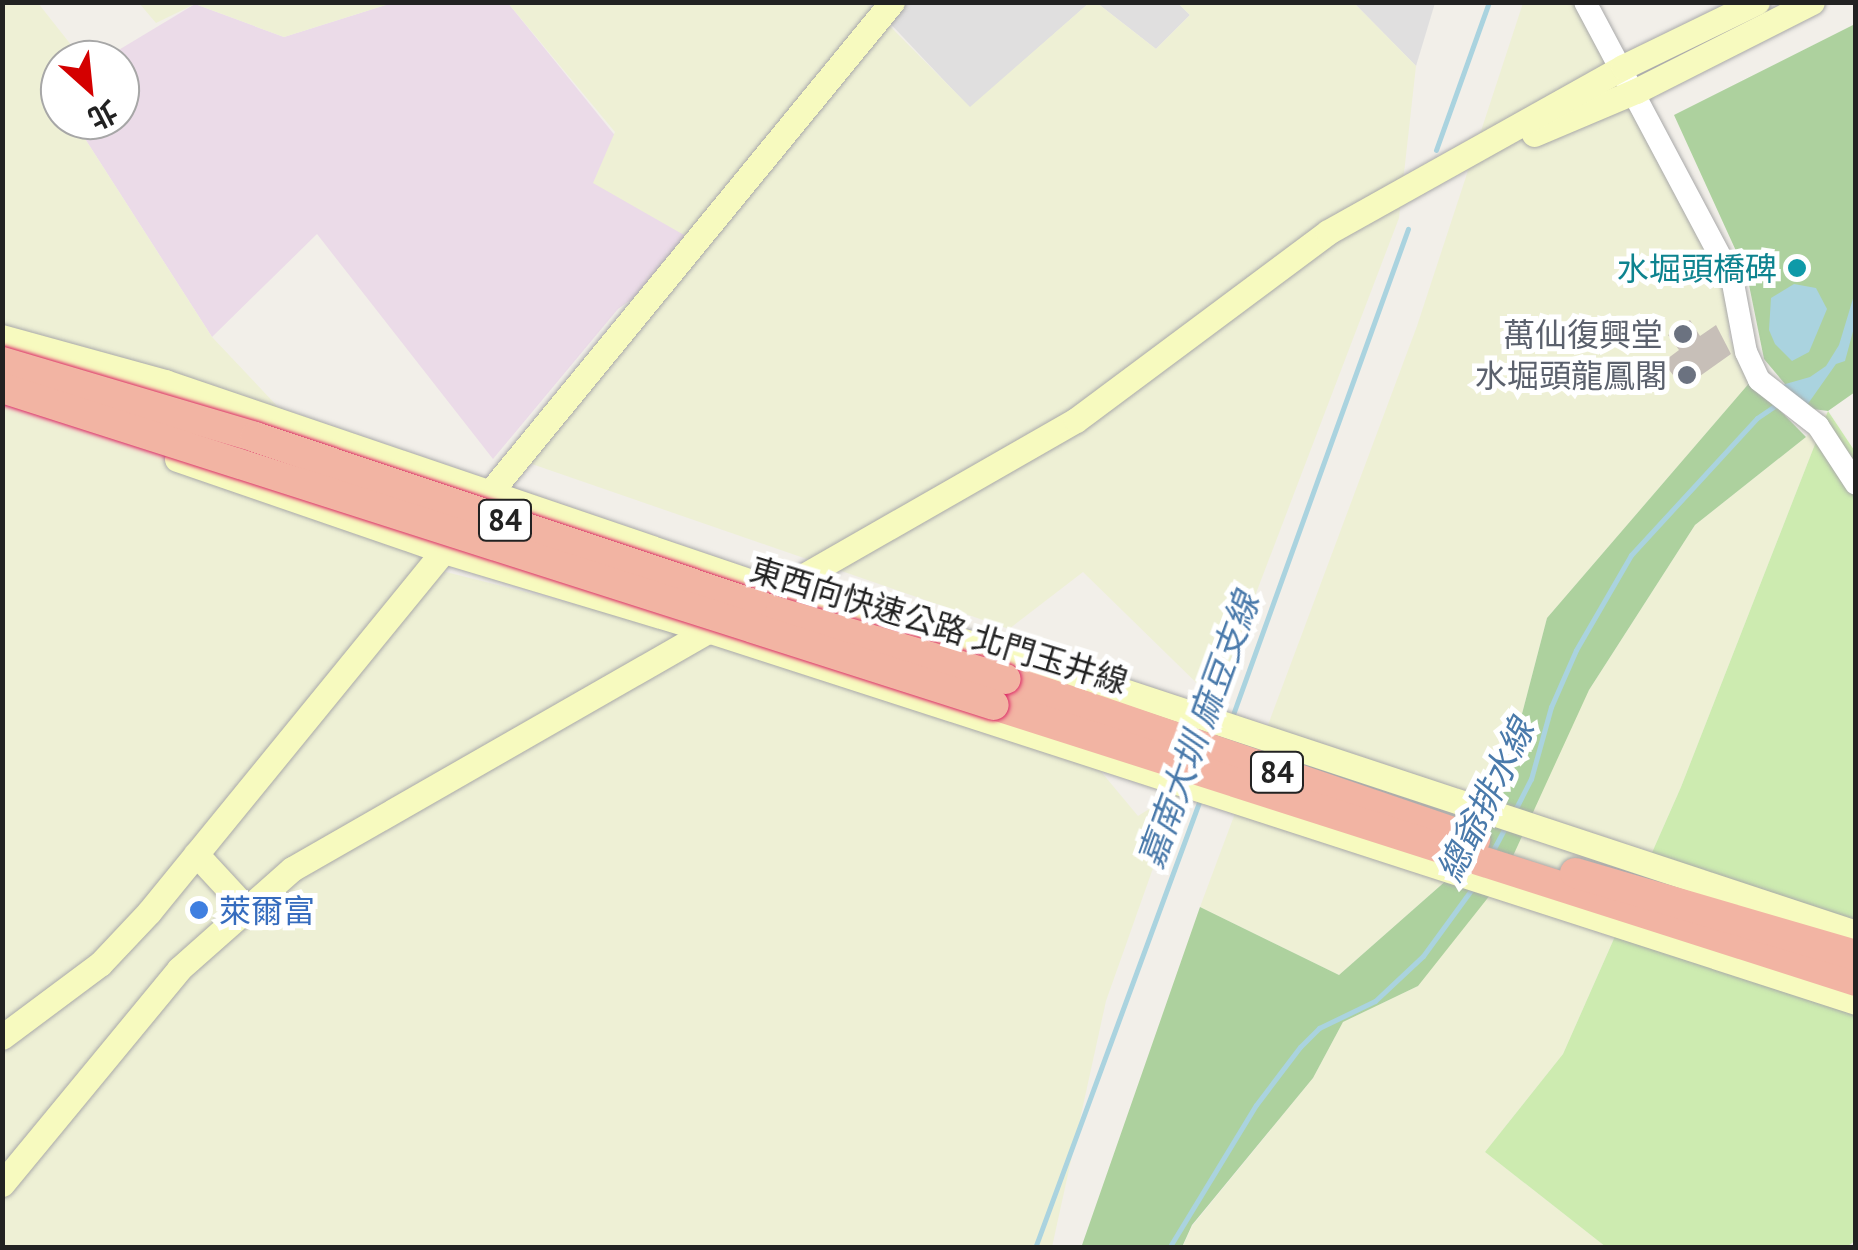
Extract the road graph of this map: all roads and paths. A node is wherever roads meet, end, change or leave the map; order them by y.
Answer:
1 (892, 2) edge
2 (1586, 2) edge
3 (1757, 2) edge
4 (1812, 2) edge
5 (1623, 67) junction
6 (1636, 91) junction
7 (1423, 180) junction
8 (2, 337) edge
9 (2, 362) edge
10 (2, 388) edge
11 (2, 399) edge
12 (1856, 484) edge
13 (488, 495) junction
14 (444, 551) junction
15 (778, 591) junction
16 (711, 631) junction
17 (196, 854) junction
18 (1535, 881) junction
19 (244, 906) junction
20 (1856, 932) edge
21 (1856, 955) edge
22 (1856, 980) edge
23 (1856, 1002) edge
24 (2, 1037) edge
25 (2, 1184) edge

1 - 13 main road
2 - 5 street
3 - 5 main road
4 - 6 main road
5 - 6 street
5 - 7 main road
6 - 7 main road
6 - 12 street
7 - 15 main road
8 - 13 main road
9 - 18 highway, 東西向快速公路 北門玉井線 / 84, bridge
10 - 18 highway, 東西向快速公路 北門玉井線 / 84, bridge
11 - 14 main road
13 - 14 main road
13 - 15 main road
14 - 16 main road
14 - 17 main road
15 - 16 main road
15 - 20 main road
16 - 18 main road
16 - 19 main road
17 - 19 main road
17 - 24 main road
18 - 21 highway, 東西向快速公路 北門玉井線 / 84
18 - 22 highway, 東西向快速公路 北門玉井線 / 84
18 - 23 main road
19 - 25 main road

